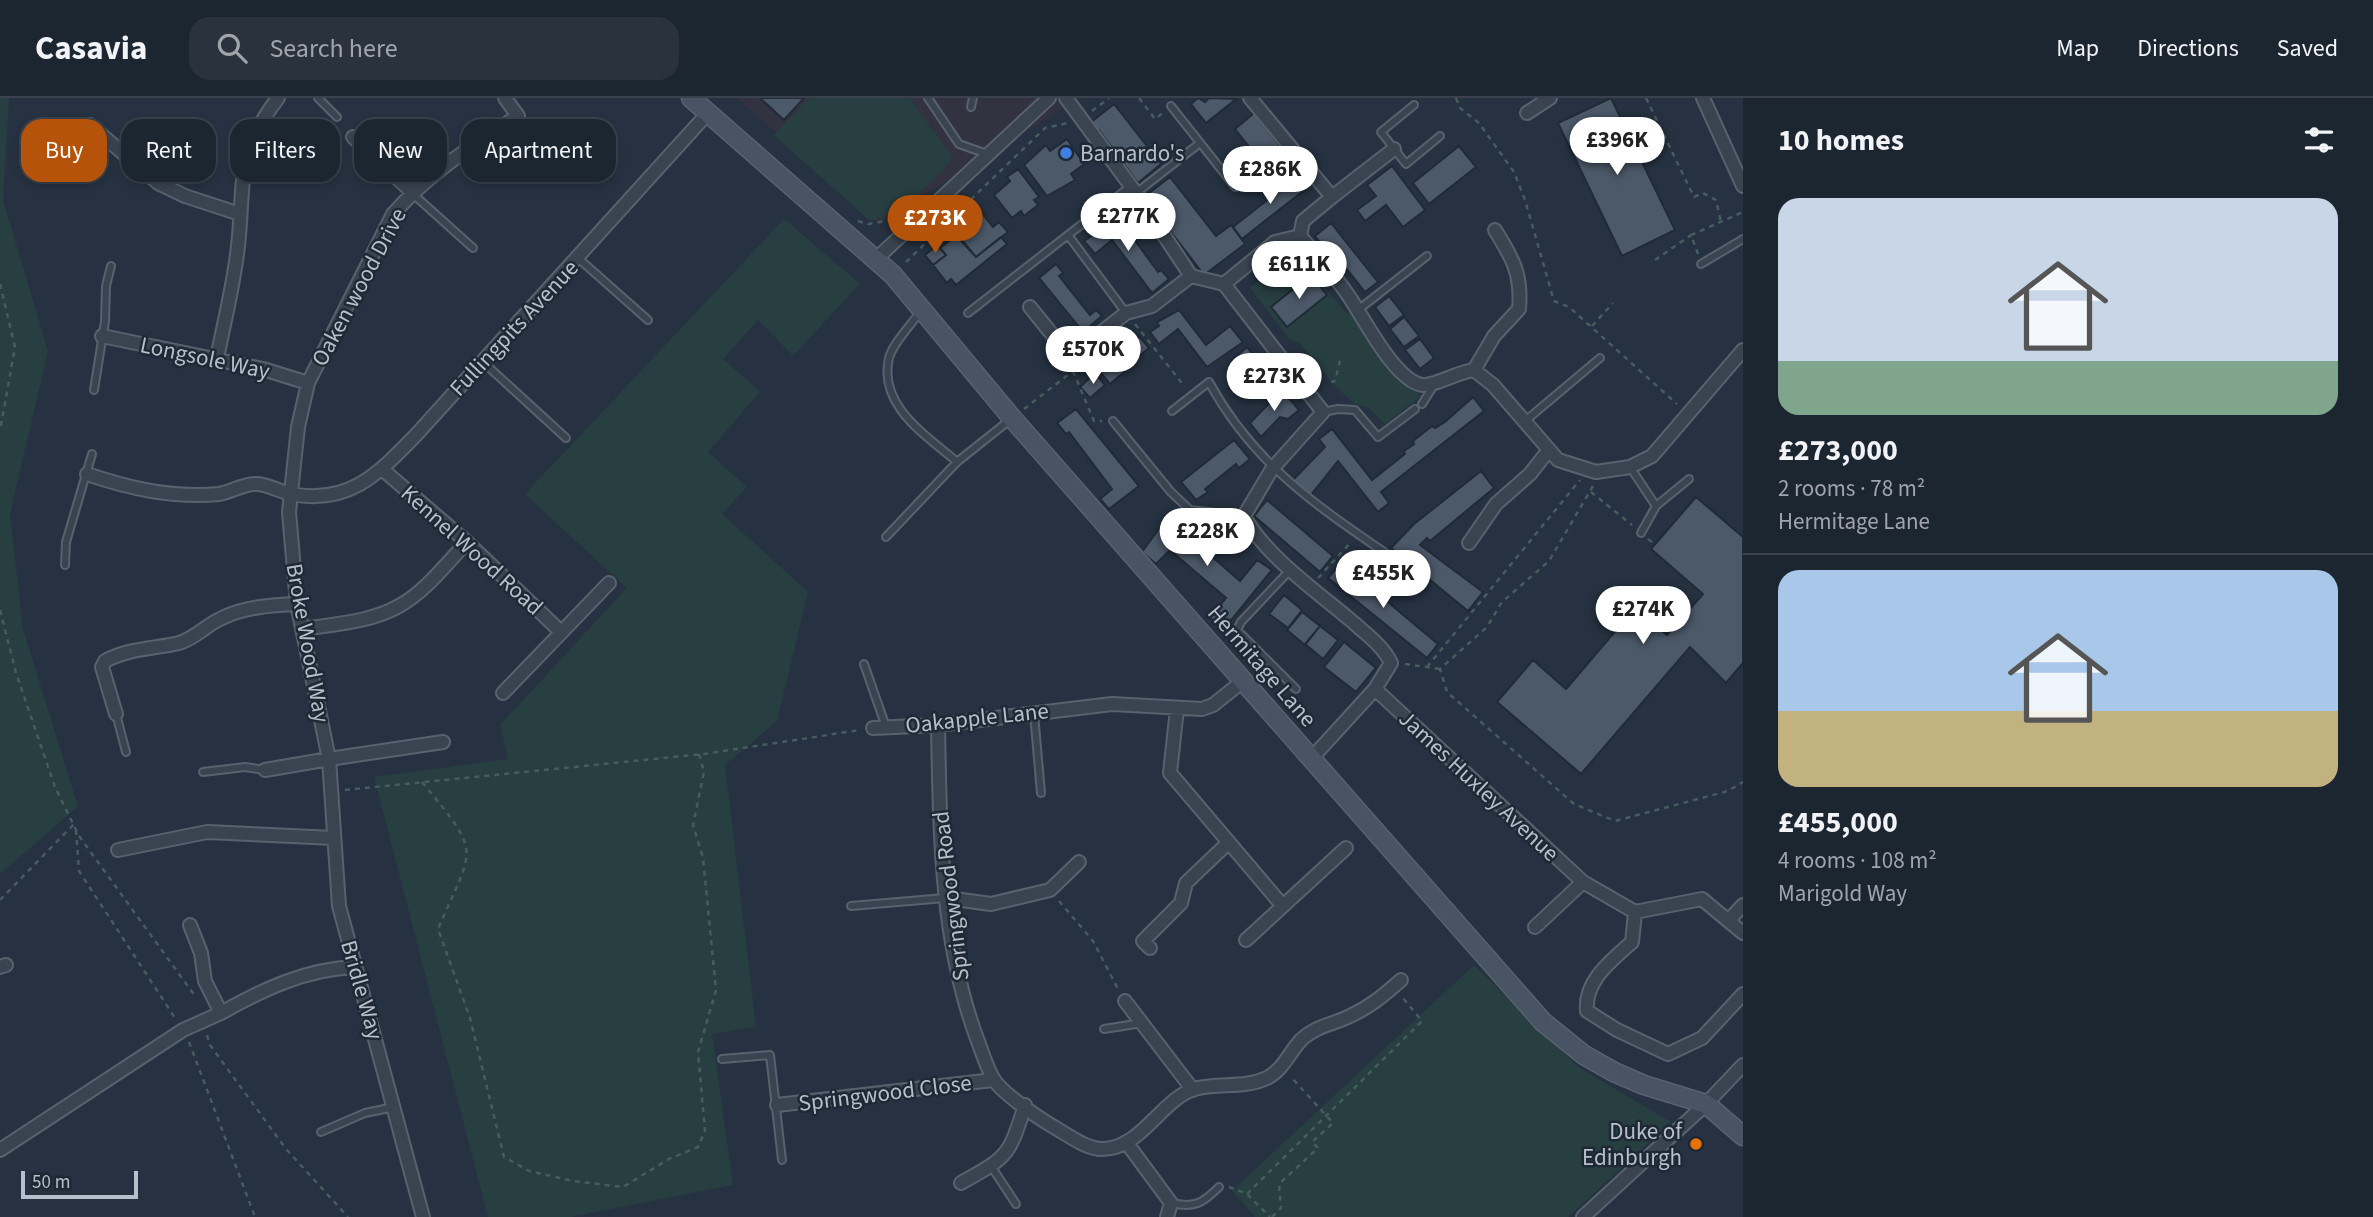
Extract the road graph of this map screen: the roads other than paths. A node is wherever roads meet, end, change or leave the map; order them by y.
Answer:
1 (278, 98) edge
2 (318, 98) edge
3 (505, 98) edge
4 (691, 98) edge
5 (928, 98) edge
6 (973, 98) edge
7 (1049, 98) edge
8 (1066, 98) edge
9 (1250, 98) edge
10 (1550, 98) edge
11 (1707, 99) edge
12 (1414, 105) dead end
13 (1171, 106) road end
14 (971, 107) dead end
15 (708, 113) junction
16 (1527, 113) dead end
17 (337, 117) dead end
18 (1440, 136) dead end
19 (353, 137) dead end
20 (107, 140) edge
21 (1200, 143) junction
22 (1394, 149) junction
23 (988, 155) junction
24 (1743, 186) edge
25 (1235, 187) dead end
26 (1133, 190) junction
27 (412, 192) junction
28 (1332, 197) junction
29 (240, 214) junction
30 (1495, 230) dead end
31 (1068, 235) junction
32 (1300, 236) junction
33 (1743, 239) edge
34 (473, 248) dead end
35 (1427, 256) dead end
36 (578, 258) junction
37 (877, 258) junction
38 (1701, 264) road end
39 (111, 266) dead end
40 (1191, 276) junction
41 (1224, 284) junction
42 (1030, 307) dead end
43 (923, 308) junction
44 (1358, 310) junction
45 (968, 313) dead end
46 (1126, 313) junction
47 (648, 320) dead end
48 (102, 336) junction
49 (1743, 351) edge
50 (1600, 358) dead end
51 (218, 359) junction
52 (483, 362) junction
53 (1474, 370) junction
54 (308, 383) junction
55 (1435, 383) junction
56 (94, 390) dead end
57 (1422, 404) dead end
58 (1415, 409) dead end
59 (1172, 411) dead end
60 (1323, 412) junction
61 (1012, 418) junction
62 (1114, 421) road end
63 (1523, 423) junction
64 (566, 438) dead end
65 (1548, 451) junction
66 (92, 454) dead end
67 (957, 462) junction
68 (1630, 467) junction
69 (382, 469) junction
70 (1272, 469) junction
71 (87, 474) junction
72 (1689, 479) dead end
73 (292, 494) junction
74 (1656, 506) junction
75 (1244, 516) junction
76 (1641, 533) road end
77 (886, 537) dead end
78 (467, 542) junction
79 (1469, 543) dead end
80 (1384, 552) dead end
81 (65, 565) dead end
82 (1291, 568) junction
83 (609, 583) dead end
84 (297, 604) junction
85 (303, 629) junction
86 (561, 632) junction
87 (864, 664) dead end
88 (1244, 681) junction
89 (1296, 689) dead end
90 (1375, 689) junction
91 (503, 693) dead end
92 (1177, 709) junction
93 (1033, 712) junction
94 (116, 714) joint
95 (938, 725) junction
96 (879, 728) joint
97 (443, 741) dead end
98 (126, 752) dead end
99 (328, 755) junction
100 (1311, 760) junction
101 (265, 770) joint
102 (204, 772) dead end
103 (1041, 793) dead end
104 (334, 838) junction
105 (1229, 842) junction
106 (1346, 848) dead end
107 (118, 850) dead end
108 (1079, 862) dead end
109 (1583, 882) junction
110 (947, 898) junction
111 (1282, 905) junction
112 (1743, 905) edge
113 (851, 906) dead end
114 (1635, 912) junction
115 (1730, 920) junction
116 (190, 925) dead end
117 (1535, 927) dead end
118 (1743, 933) edge
119 (1246, 940) dead end
120 (1150, 948) dead end
121 (355, 967) junction
122 (1397, 983) road end
123 (1743, 994) edge
124 (1125, 1001) road end
125 (221, 1013) junction
126 (1143, 1023) junction
127 (1104, 1029) dead end
128 (722, 1059) dead end
129 (1743, 1065) edge
130 (993, 1080) junction
131 (1193, 1090) junction
132 (1706, 1104) junction
133 (777, 1105) junction
134 (1025, 1105) junction
135 (396, 1107) junction
136 (321, 1132) dead end
137 (1743, 1136) edge
138 (1126, 1142) junction
139 (0, 1150) edge
140 (782, 1160) dead end
141 (991, 1166) junction
142 (961, 1183) dead end
143 (1219, 1187) road end
144 (1171, 1203) junction
145 (1016, 1204) dead end
146 (423, 1217) edge
147 (1167, 1217) edge
148 (1583, 1217) edge

1 - 29 street
2 - 17 lane
3 - 27 street, Oaken wood Drive
4 - 15 main road, Hermitage Lane
5 - 23 lane
6 - 14 lane
7 - 23 street
8 - 26 street
9 - 28 street
10 - 16 street
11 - 24 street
12 - 22 lane
13 - 21 lane
15 - 36 street, Fullingpits Avenue
15 - 37 main road, Hermitage Lane
18 - 22 lane
19 - 27 street
20 - 29 street
21 - 25 lane
21 - 26 lane
22 - 28 street
23 - 37 street
26 - 31 lane
26 - 40 street
27 - 34 lane
27 - 54 street, Oaken wood Drive
28 - 32 street
29 - 51 street
30 - 53 street
31 - 45 lane
31 - 46 lane
32 - 41 street
32 - 44 street
33 - 38 lane
35 - 44 lane
36 - 47 lane
36 - 52 street, Fullingpits Avenue
37 - 43 main road, Hermitage Lane
39 - 48 lane
40 - 41 street
40 - 46 street
41 - 60 street
42 - 46 street
43 - 61 main road, Hermitage Lane
43 - 67 lane
44 - 55 street
48 - 51 street, Longsole Way
48 - 56 lane
49 - 68 street
50 - 63 lane
51 - 54 street, Longsole Way
52 - 64 lane
52 - 69 street, Fullingpits Avenue
53 - 55 street
53 - 63 street
54 - 73 street, Oaken wood Drive
55 - 57 lane
58 - 60 lane
59 - 70 lane
60 - 70 street
61 - 67 lane
61 - 88 main road, Hermitage Lane
62 - 75 lane
63 - 65 street
65 - 68 street
65 - 79 street
66 - 71 lane
67 - 77 lane
68 - 74 lane
69 - 73 street, Fullingpits Avenue
69 - 78 street, Kennel Wood Road
70 - 75 street
70 - 80 lane
71 - 73 street, Fullingpits Avenue
71 - 81 lane
72 - 74 lane
73 - 84 street, Broke Wood Way
74 - 76 lane
75 - 82 street
78 - 85 street
78 - 86 street, Kennel Wood Road
82 - 89 lane
82 - 90 street
83 - 86 street
84 - 85 street, Broke Wood Way
84 - 94 street
85 - 99 street, Broke Wood Way
86 - 91 street
87 - 96 lane
88 - 92 street, Oakapple Lane
88 - 100 main road, Hermitage Lane
90 - 100 street
90 - 109 street, James Huxley Avenue
92 - 93 street, Oakapple Lane
92 - 105 street
93 - 95 street, Oakapple Lane
93 - 103 lane
94 - 98 lane
95 - 96 street, Oakapple Lane
95 - 110 street, Springwood Road
97 - 99 street
99 - 101 street
99 - 104 street, Bridle Way
100 - 132 main road, Hermitage Lane
101 - 102 lane
104 - 107 street
104 - 121 street, Bridle Way
105 - 111 street
105 - 120 street
106 - 111 street
108 - 110 street
109 - 114 street, James Huxley Avenue
109 - 117 street
110 - 113 lane
110 - 130 street, Springwood Road
111 - 119 street
112 - 115 street
114 - 115 street
114 - 123 street
115 - 118 street
116 - 125 street
121 - 125 street
121 - 135 street, Bridle Way
122 - 131 street
124 - 126 street
125 - 139 street
126 - 127 lane
126 - 131 street
128 - 133 lane
129 - 132 street
130 - 133 street, Springwood Close
130 - 134 street
131 - 138 street
132 - 137 main road
132 - 148 street
133 - 140 lane
134 - 138 street
134 - 141 street
135 - 136 lane
135 - 146 street, Bridle Way
138 - 144 street
141 - 142 street
141 - 145 lane
143 - 144 lane
144 - 147 street

